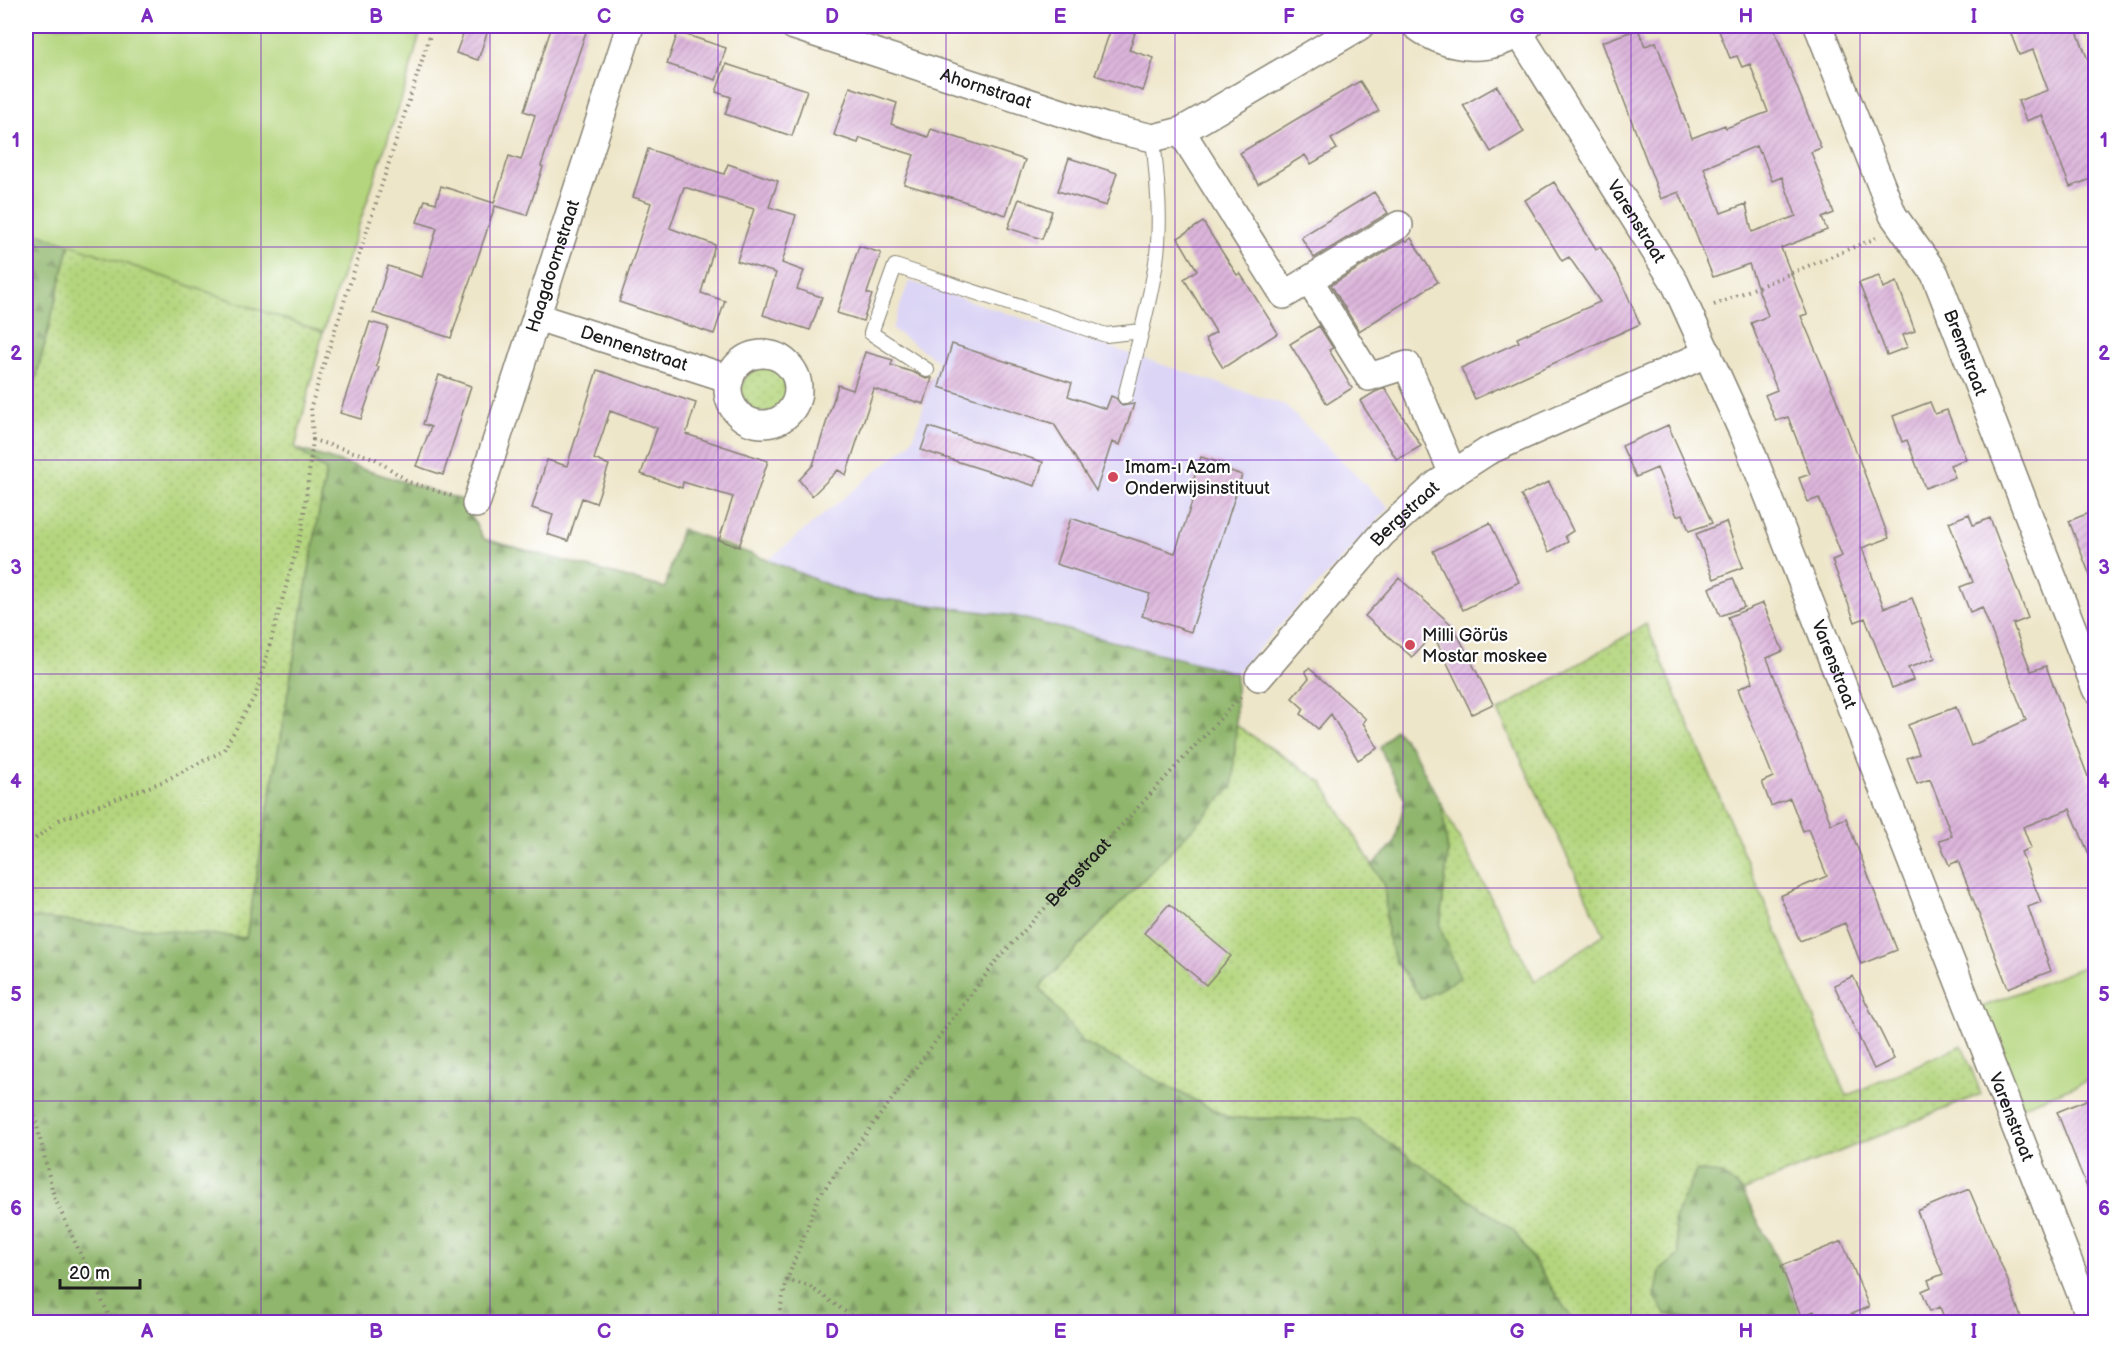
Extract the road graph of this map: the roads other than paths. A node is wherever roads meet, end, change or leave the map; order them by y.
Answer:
1 (630, 26) edge
2 (794, 26) edge
3 (1360, 26) edge
4 (1416, 26) edge
5 (1818, 26) edge
6 (1524, 29) edge
7 (1180, 131) junction
8 (1153, 138) junction
9 (1399, 225) dead end
10 (1309, 280) junction
11 (537, 317) junction
12 (1141, 332) junction
13 (1708, 353) junction
14 (927, 370) dead end
15 (730, 379) dead end
16 (1125, 397) dead end
17 (1453, 474) junction
18 (476, 504) road end
19 (1258, 677) road end
20 (2096, 689) edge
21 (2092, 1323) edge

1 - 11 street, Haagdoornstraat
2 - 8 street, Ahornstraat
3 - 7 street, Ahornstraat
4 - 6 street, Varenstraat
5 - 20 street, Bremstraat
6 - 13 street, Varenstraat
7 - 8 street, Ahornstraat
7 - 10 street
8 - 12 lane
9 - 10 street
10 - 17 street, Bergstraat
11 - 15 street, Dennenstraat
11 - 18 street, Haagdoornstraat
12 - 14 lane
12 - 16 lane
13 - 17 street, Bergstraat
13 - 21 street, Varenstraat
17 - 19 street, Bergstraat

